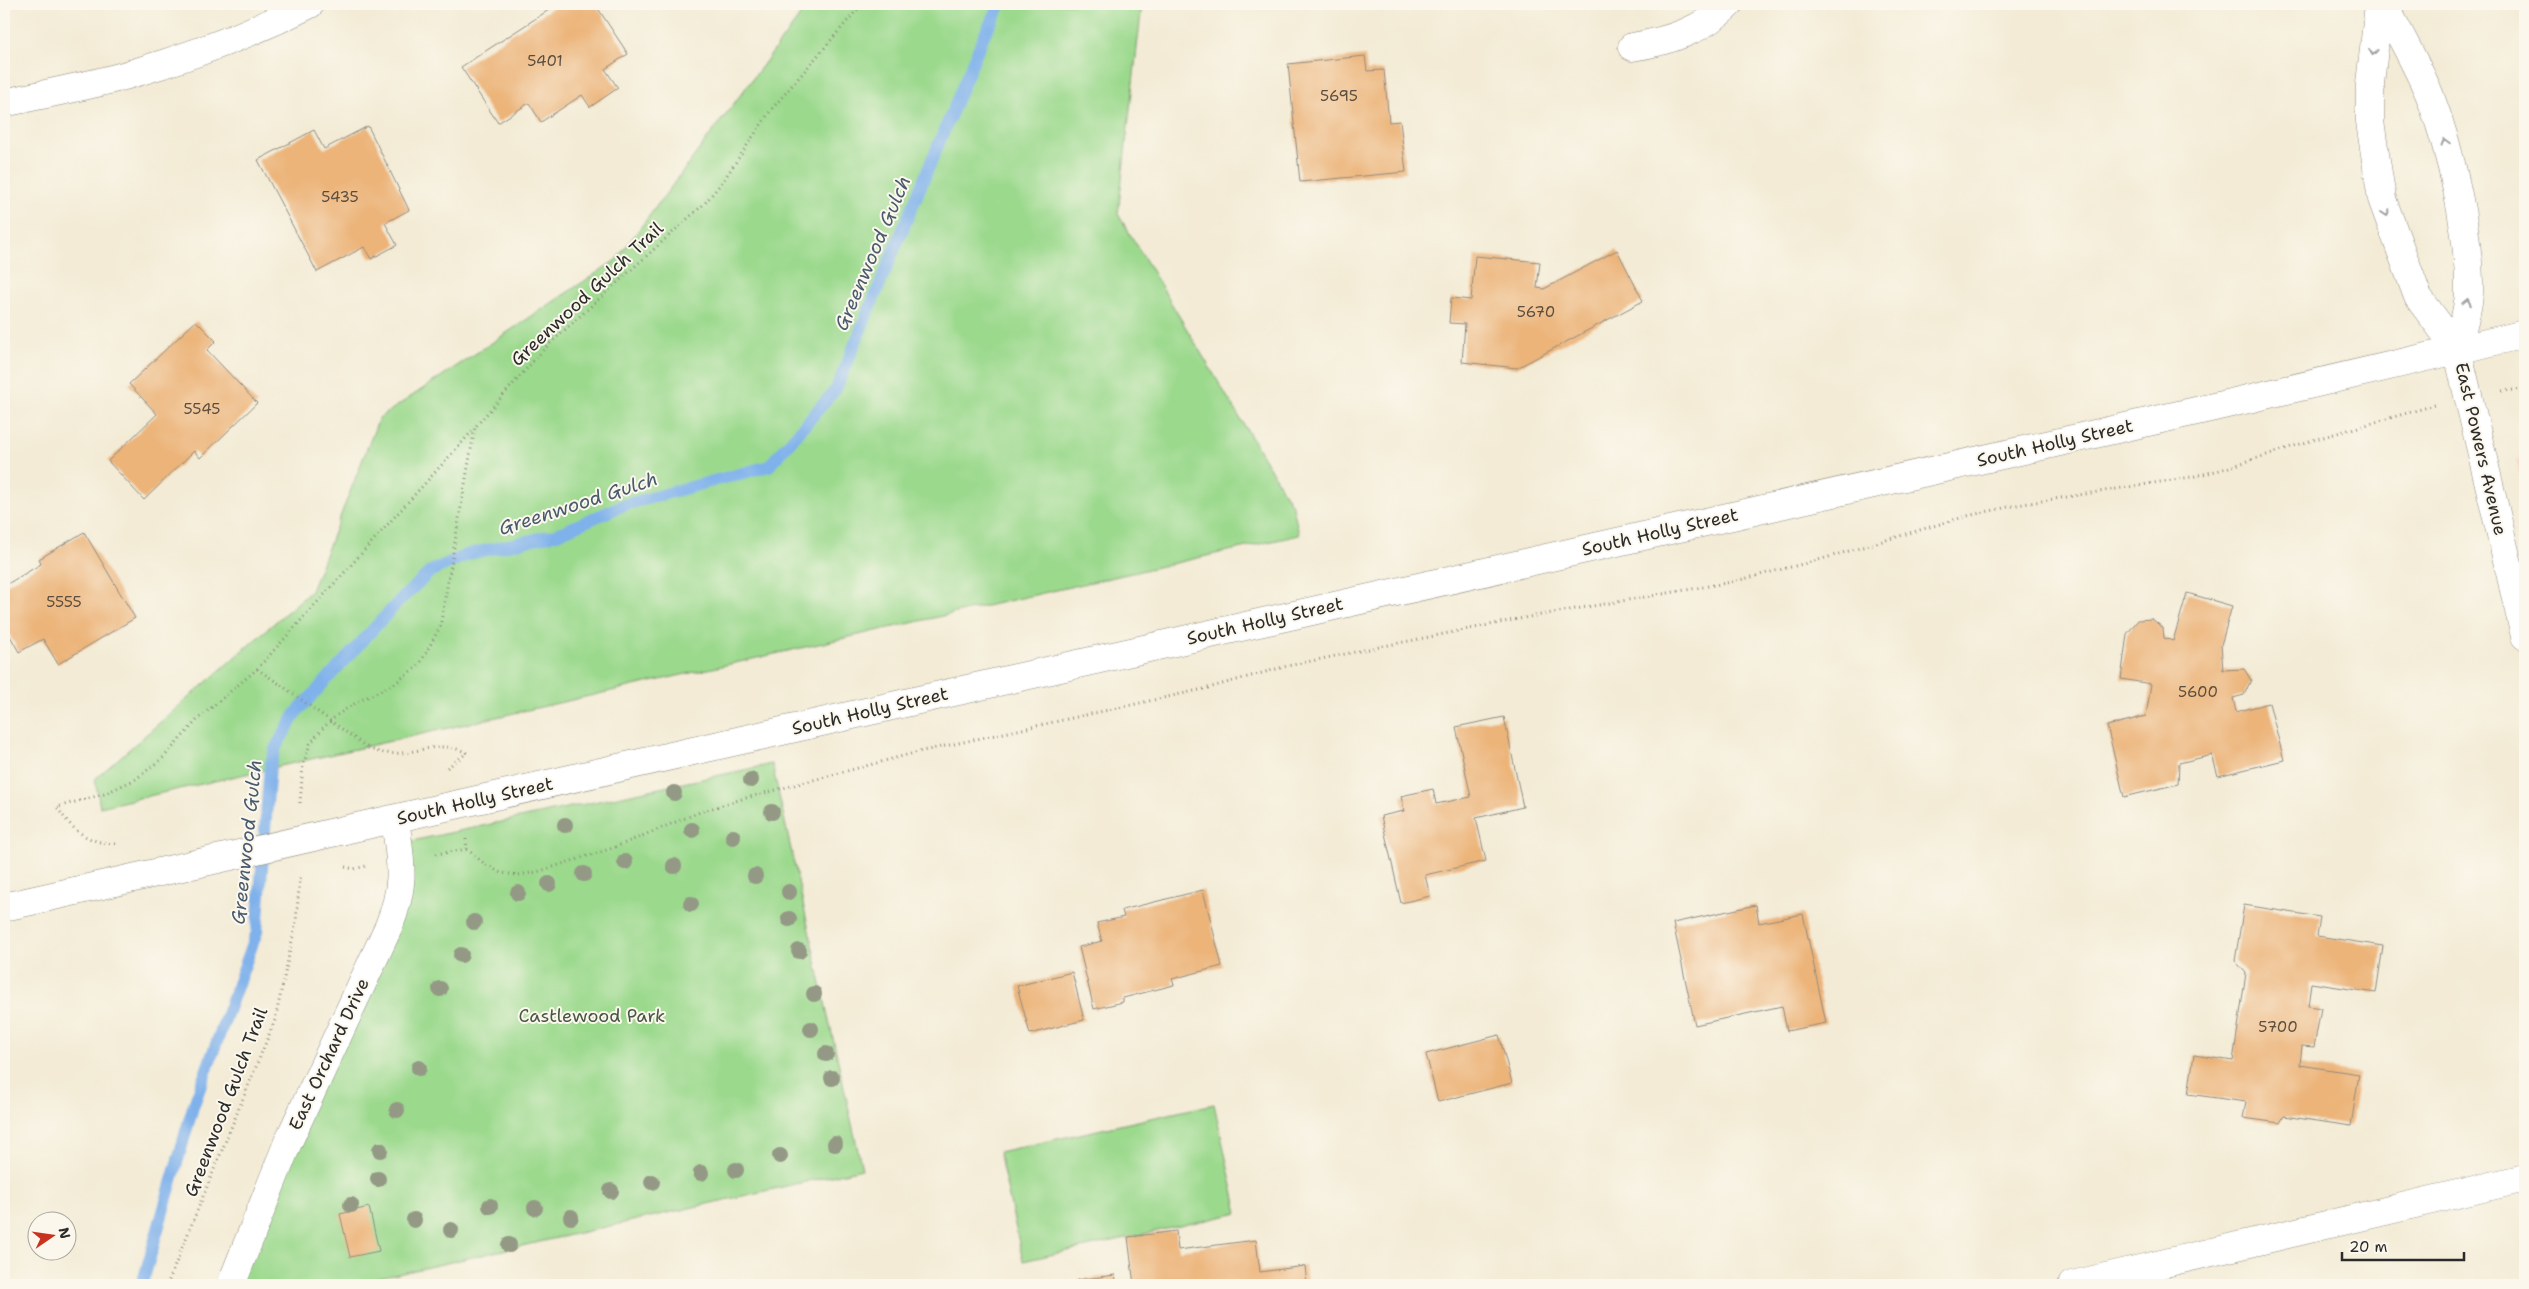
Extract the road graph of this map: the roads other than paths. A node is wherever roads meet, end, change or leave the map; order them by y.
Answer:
1 (310, 4) edge
2 (1728, 4) edge
3 (2380, 4) edge
4 (2384, 4) edge
5 (1632, 47) dead end
6 (4, 102) edge
7 (2525, 334) edge
8 (2457, 350) junction
9 (2525, 636) edge
10 (395, 819) junction
11 (4, 907) edge
12 (2525, 1178) edge
13 (232, 1285) edge
14 (2072, 1285) edge

1 - 6 street
2 - 5 street
3 -> 8 street
8 -> 4 street
7 - 8 street, South Holly Street
8 - 9 street, East Powers Avenue
8 - 10 street, South Holly Street
10 - 11 street, South Holly Street, bridge
10 - 13 street, East Orchard Drive
12 - 14 street

